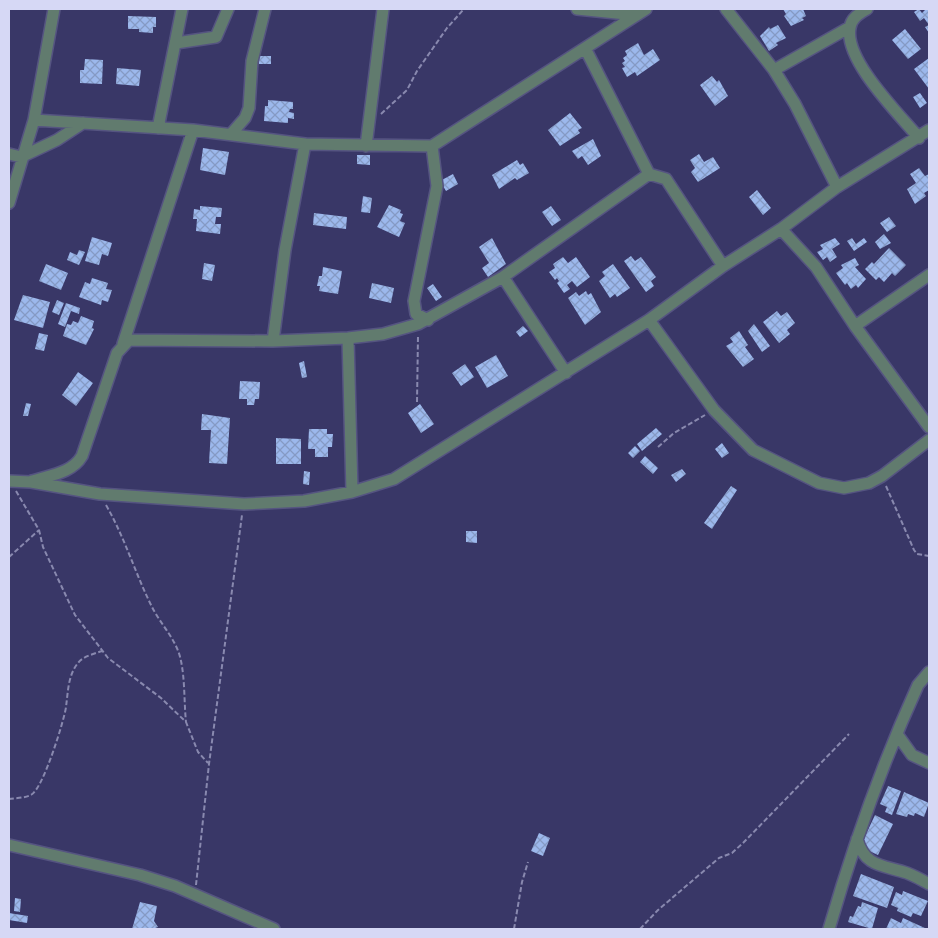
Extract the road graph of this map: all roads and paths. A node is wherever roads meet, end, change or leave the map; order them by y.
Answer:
1 (54, 9) edge
2 (182, 9) edge
3 (228, 9) edge
4 (264, 9) edge
5 (383, 9) edge
6 (464, 9) edge
7 (578, 9) edge
8 (726, 9) edge
9 (867, 9) edge
10 (641, 12) edge
11 (850, 27) junction
12 (176, 43) junction
13 (585, 48) junction
14 (774, 70) junction
15 (381, 115) dead end
16 (34, 120) junction
17 (83, 123) junction
18 (158, 128) junction
19 (193, 130) junction
20 (929, 130) edge
21 (231, 134) junction
22 (919, 138) junction
23 (305, 144) junction
24 (366, 146) junction
25 (432, 146) junction
26 (9, 154) edge
27 (21, 157) junction
28 (649, 174) junction
29 (837, 187) junction
30 (9, 203) edge
31 (782, 229) junction
32 (723, 266) junction
33 (929, 275) edge
34 (503, 277) junction
35 (649, 320) junction
36 (423, 322) junction
37 (855, 326) junction
38 (348, 338) junction
39 (273, 342) junction
40 (123, 344) junction
41 (566, 373) junction
42 (417, 402) dead end
43 (714, 410) junction
44 (929, 426) edge
45 (929, 440) edge
46 (658, 447) dead end
47 (882, 476) junction
48 (9, 481) edge
49 (31, 482) junction
50 (352, 492) junction
51 (100, 494) junction
52 (244, 504) junction
53 (38, 530) junction
54 (929, 556) edge
55 (9, 557) edge
56 (102, 651) junction
57 (929, 672) edge
58 (186, 722) junction
59 (849, 734) dead end
60 (897, 734) junction
61 (929, 763) edge
62 (209, 764) junction
63 (9, 799) edge
64 (857, 839) junction
65 (9, 845) edge
66 (528, 862) dead end
67 (929, 884) edge
68 (196, 895) junction
69 (274, 929) edge
70 (514, 929) edge
71 (640, 929) edge
72 (829, 929) edge

1 - 16 street
2 - 12 street
3 - 12 street
4 - 21 street
5 - 24 street
6 - 15 path
7 - 10 street
8 - 14 street
9 - 11 street
10 - 13 street
11 - 14 street
11 - 22 street
12 - 18 street
13 - 25 street
13 - 28 street
14 - 29 street
16 - 17 street
16 - 27 street
17 - 18 street
17 - 27 street
18 - 19 street
19 - 21 street
19 - 40 street
20 - 22 street
21 - 23 street
22 - 29 street
23 - 24 street
23 - 39 street
24 - 25 street
25 - 36 street
26 - 27 street
27 - 30 street
28 - 32 street
28 - 34 street
29 - 31 street
31 - 32 street
31 - 37 street
32 - 35 street
33 - 37 street
34 - 36 street
34 - 41 street
35 - 41 street
35 - 43 street
36 - 38 street
36 - 42 path
37 - 44 street
38 - 39 street
38 - 50 street
39 - 40 street
40 - 49 street
41 - 50 street
43 - 46 path
43 - 47 street
45 - 47 street
47 - 54 path
48 - 49 street
48 - 53 path
49 - 51 street
50 - 52 street
51 - 52 street
51 - 58 path
52 - 62 path
53 - 55 path
53 - 56 path
56 - 58 path
56 - 63 path
57 - 60 street
58 - 62 path
59 - 71 path
60 - 61 street
60 - 64 street
62 - 68 path
64 - 67 street
64 - 72 street
65 - 68 street
66 - 70 path
68 - 69 street

